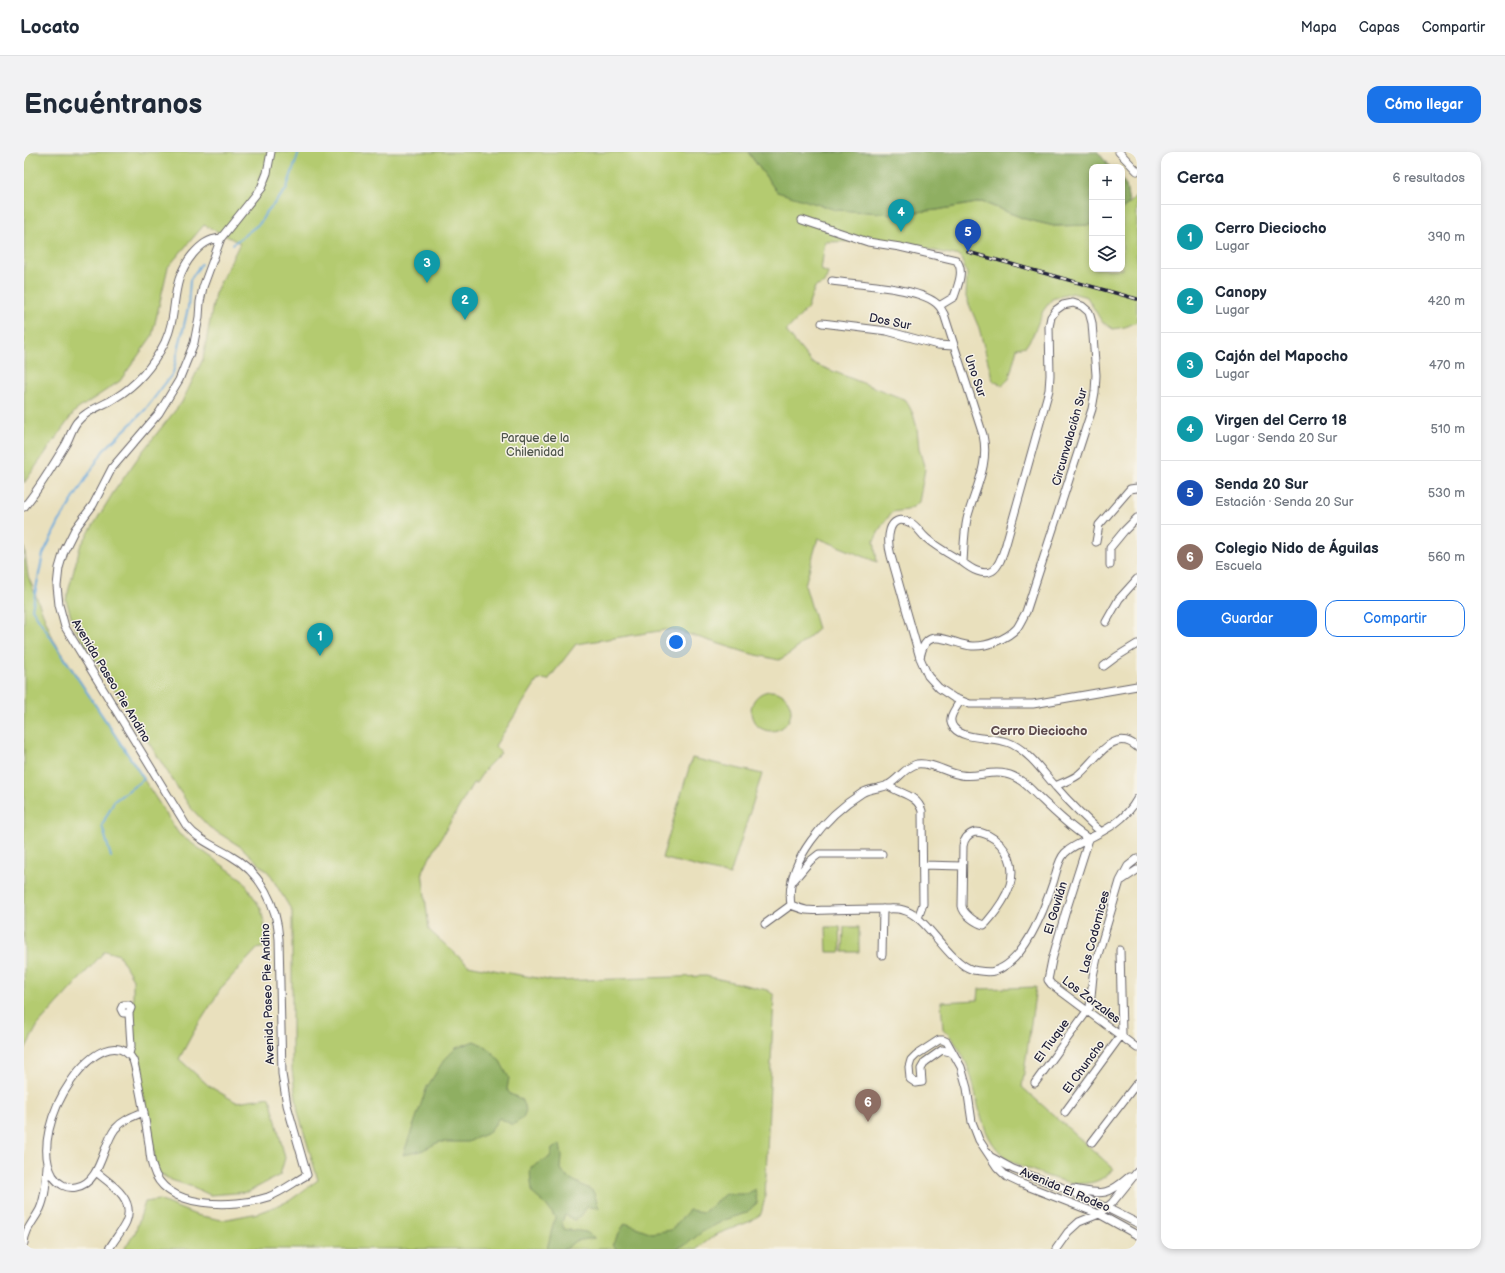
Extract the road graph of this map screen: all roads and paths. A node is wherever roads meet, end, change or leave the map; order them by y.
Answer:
1 (271, 152) edge
2 (1119, 152) edge
3 (1137, 171) edge
4 (802, 220) dead end
5 (220, 238) junction
6 (832, 281) dead end
7 (939, 306) junction
8 (822, 323) dead end
9 (954, 346) junction
10 (1137, 488) edge
11 (24, 507) edge
12 (1137, 518) edge
13 (1096, 542) dead end
14 (963, 562) junction
15 (1110, 565) dead end
16 (1137, 578) edge
17 (1106, 622) dead end
18 (1137, 644) edge
19 (920, 658) junction
20 (1104, 666) dead end
21 (1137, 686) edge
22 (960, 701) junction
23 (1137, 747) edge
24 (887, 785) junction
25 (1055, 786) junction
26 (1137, 799) edge
27 (1101, 832) junction
28 (1089, 839) junction
29 (882, 854) dead end
30 (1137, 859) edge
31 (923, 865) junction
32 (962, 866) junction
33 (1137, 870) edge
34 (792, 881) junction
35 (1120, 882) junction
36 (791, 905) junction
37 (883, 909) junction
38 (918, 918) junction
39 (765, 924) dead end
40 (1120, 950) dead end
41 (882, 955) dead end
42 (1051, 984) joint
43 (1088, 1011) junction
44 (129, 1013) dead end
45 (1121, 1036) junction
46 (1137, 1048) edge
47 (129, 1054) junction
48 (954, 1055) junction
49 (1035, 1083) dead end
50 (1137, 1083) edge
51 (144, 1112) junction
52 (1065, 1112) dead end
53 (1092, 1142) dead end
54 (991, 1157) junction
55 (47, 1164) junction
56 (1013, 1169) junction
57 (1137, 1171) edge
58 (96, 1172) junction
59 (1007, 1177) junction
60 (55, 1179) junction
61 (46, 1180) junction
62 (1061, 1187) junction
63 (1064, 1201) junction
64 (1107, 1208) junction
65 (1100, 1214) junction
66 (1084, 1219) junction
67 (1137, 1223) edge
68 (1137, 1235) edge
69 (24, 1243) edge
70 (111, 1246) edge
71 (102, 1249) edge
72 (1056, 1249) edge

1 - 5 street, Avenida Paseo Pie Andino
2 - 3 street
4 - 7 street
5 - 11 street
5 - 51 street, Avenida Paseo Pie Andino
6 - 7 street
7 - 9 street, Uno Sur
8 - 9 street, Dos Sur
9 - 14 street, Uno Sur
10 - 13 street
12 - 15 street
14 - 19 street, Circunvalación Sur
14 - 19 street, Circunvalación Sur
16 - 17 street
18 - 20 street
19 - 22 street
21 - 22 street
22 - 25 street
23 - 25 street
24 - 28 street
24 - 31 street
24 - 34 street
25 - 27 street
26 - 27 street
27 - 28 street
28 - 38 street
28 - 42 street, El Gavilán
29 - 34 street
30 - 35 street, Las Codornices
31 - 32 street
31 - 38 street
32 - 32 street
33 - 35 street, Las Codornices
34 - 36 street
35 - 43 street, Las Codornices
36 - 37 street
36 - 39 street
37 - 38 street
37 - 41 street
40 - 45 street
42 - 43 street, Los Zorzales
43 - 45 street, Los Zorzales
43 - 49 street, El Tiuque
44 - 47 street
45 - 46 street, Los Zorzales
45 - 52 street, El Chuncho
47 - 51 street
47 - 55 street
48 - 48 street, Avenida El Rodeo
48 - 54 street, Avenida El Rodeo
50 - 53 street
51 - 58 street
54 - 56 street, Avenida El Rodeo
54 - 59 street, Avenida El Rodeo
55 - 60 street
55 - 61 street
56 - 59 street
56 - 62 street, Avenida El Rodeo
57 - 62 street
57 - 64 street
58 - 60 street
58 - 70 street
59 - 63 street, Avenida El Rodeo
60 - 61 street
61 - 69 street
62 - 64 street, Avenida El Rodeo
63 - 65 street, Avenida El Rodeo
63 - 66 street
64 - 65 street
64 - 67 street, Avenida El Rodeo
65 - 66 street
65 - 68 street, Avenida El Rodeo
66 - 72 street
70 - 71 street

